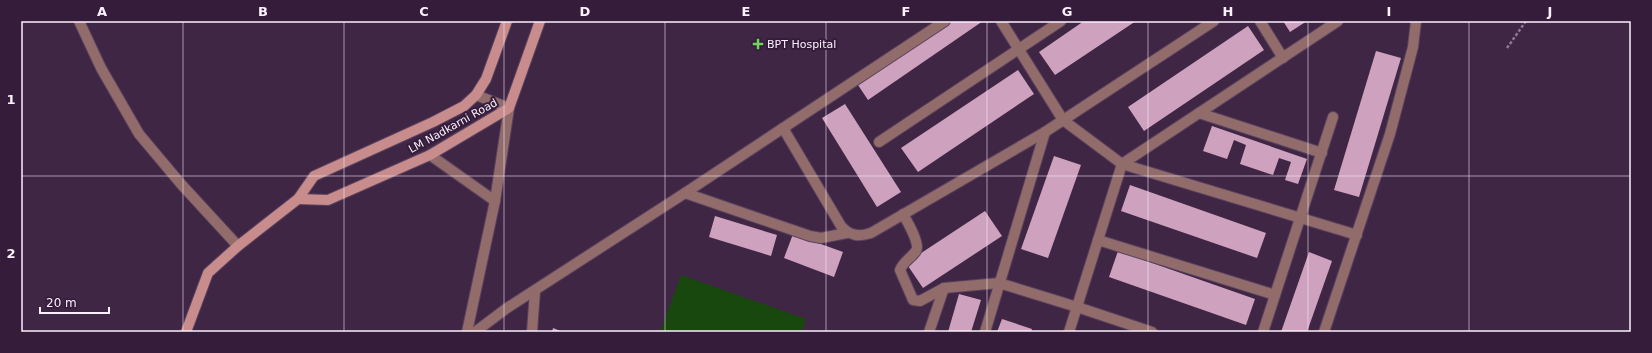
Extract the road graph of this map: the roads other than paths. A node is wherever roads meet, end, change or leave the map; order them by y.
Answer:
1 (79, 21) edge
2 (507, 21) edge
3 (540, 21) edge
4 (945, 21) edge
5 (1001, 21) edge
6 (1061, 21) edge
7 (1214, 21) edge
8 (1260, 21) edge
9 (1338, 21) edge
10 (1416, 21) edge
11 (1019, 49) junction
12 (1282, 58) junction
13 (476, 95) junction
14 (509, 108) junction
15 (1199, 113) junction
16 (1334, 117) dead end
17 (1063, 120) junction
18 (783, 128) junction
19 (1045, 132) junction
20 (879, 142) dead end
21 (1322, 153) junction
22 (430, 155) junction
23 (1122, 164) junction
24 (686, 193) junction
25 (298, 199) junction
26 (495, 200) junction
27 (903, 214) junction
28 (1301, 218) junction
29 (847, 233) junction
30 (1357, 235) junction
31 (1098, 240) junction
32 (238, 246) junction
33 (999, 283) junction
34 (944, 288) junction
35 (535, 290) junction
36 (1275, 295) junction
37 (1077, 307) junction
38 (186, 332) edge
39 (467, 332) edge
40 (475, 332) edge
41 (532, 332) edge
42 (929, 332) edge
43 (985, 332) edge
44 (1069, 332) edge
45 (1152, 332) edge
46 (1262, 332) edge
47 (1324, 332) edge

1 - 32 street
2 - 13 street, LM Nadkarni Road
3 - 14 street, LM Nadkarni Road
4 - 18 street
5 - 11 street
6 - 11 street
7 - 17 street
8 - 12 street
9 - 12 street
10 - 30 street
11 - 17 street
11 - 20 street
12 - 15 street
13 - 14 street
13 - 25 street, LM Nadkarni Road
14 - 22 street, LM Nadkarni Road
14 - 26 street
15 - 21 street
15 - 23 street
16 - 21 street
17 - 19 street
17 - 23 street
18 - 24 street
18 - 29 street
19 - 27 street
19 - 33 street
21 - 28 street
22 - 25 street, LM Nadkarni Road
22 - 26 street
23 - 28 street
23 - 31 street
24 - 29 street
24 - 35 street
25 - 32 street, LM Nadkarni Road
26 - 39 street
27 - 29 street
27 - 34 street
28 - 30 street
28 - 36 street
30 - 47 street
31 - 36 street
31 - 37 street
32 - 38 street, LM Nadkarni Road
33 - 34 street
33 - 37 street
33 - 43 street
34 - 42 street
35 - 40 street
35 - 41 street
36 - 46 street
37 - 44 street
37 - 45 street

